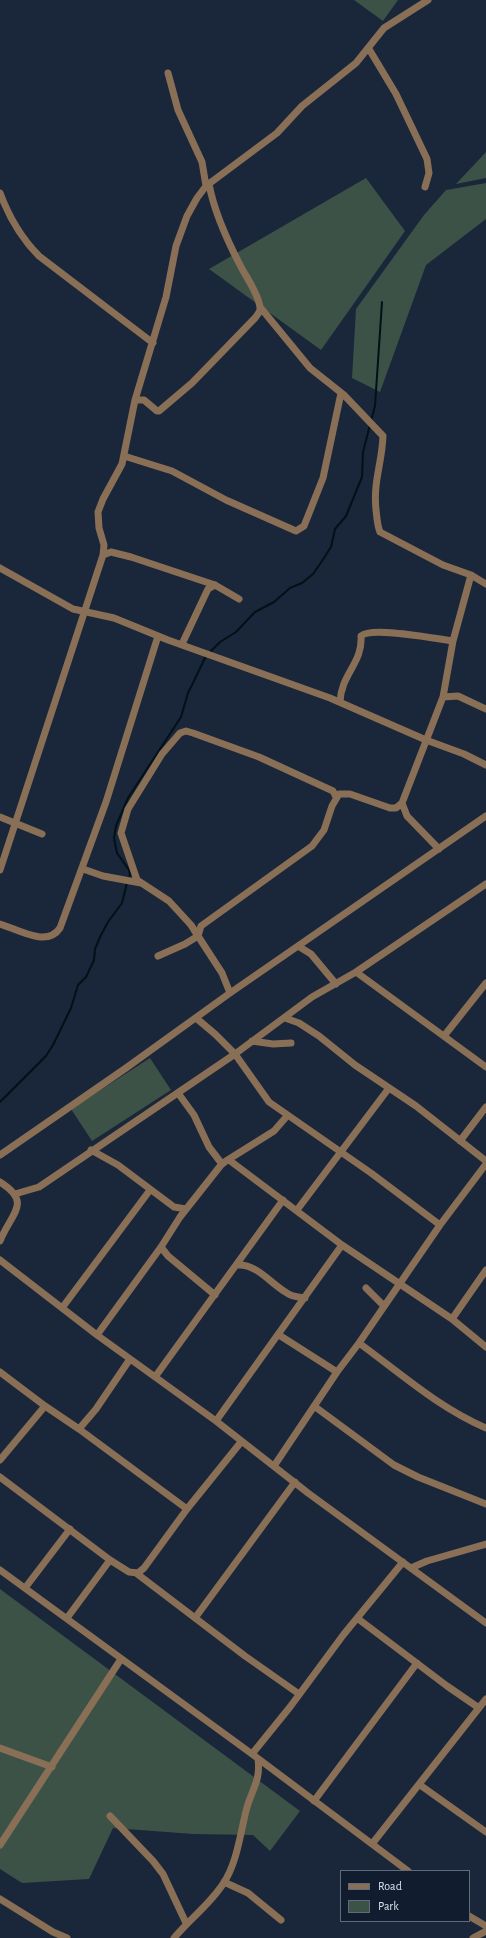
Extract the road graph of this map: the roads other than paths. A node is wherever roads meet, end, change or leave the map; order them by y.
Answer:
1 (428, 0) edge
2 (369, 49) junction
3 (168, 73) dead end
4 (208, 185) junction
5 (425, 187) dead end
6 (0, 193) edge
7 (260, 307) junction
8 (153, 343) junction
9 (341, 393) junction
10 (135, 400) junction
11 (124, 456) junction
12 (103, 555) junction
13 (0, 568) edge
14 (471, 575) junction
15 (486, 584) edge
16 (215, 585) junction
17 (239, 599) dead end
18 (84, 611) junction
19 (158, 636) junction
20 (453, 641) junction
21 (182, 644) junction
22 (443, 697) junction
23 (340, 702) junction
24 (486, 709) edge
25 (426, 740) junction
26 (486, 765) edge
27 (336, 797) junction
28 (402, 803) junction
29 (0, 816) edge
30 (486, 816) edge
31 (15, 822) junction
32 (42, 834) dead end
33 (439, 849) junction
34 (83, 869) junction
35 (0, 870) edge
36 (141, 884) junction
37 (486, 884) edge
38 (0, 924) edge
39 (198, 936) junction
40 (298, 946) junction
41 (158, 956) dead end
42 (356, 972) junction
43 (486, 983) edge
44 (336, 984) junction
45 (230, 993) junction
46 (196, 1018) junction
47 (285, 1018) junction
48 (444, 1036) junction
49 (252, 1041) junction
50 (291, 1043) dead end
51 (234, 1054) junction
52 (486, 1067) edge
53 (389, 1088) junction
54 (178, 1093) junction
55 (486, 1106) edge
56 (287, 1116) junction
57 (460, 1141) junction
58 (91, 1150) junction
59 (340, 1151) junction
60 (0, 1155) edge
61 (486, 1161) edge
62 (224, 1162) junction
63 (486, 1164) edge
64 (0, 1182) edge
65 (150, 1190) junction
66 (15, 1194) junction
67 (283, 1200) junction
68 (174, 1207) junction
69 (186, 1209) junction
70 (297, 1210) junction
71 (180, 1217) junction
72 (440, 1225) junction
73 (0, 1241) edge
74 (342, 1245) junction
75 (161, 1248) junction
76 (0, 1260) edge
77 (238, 1265) junction
78 (486, 1270) edge
79 (398, 1284) junction
80 (366, 1288) dead end
81 (215, 1294) junction
82 (305, 1298) junction
83 (384, 1306) junction
84 (62, 1308) junction
85 (452, 1319) junction
86 (97, 1335) junction
87 (279, 1335) junction
88 (359, 1343) junction
89 (486, 1347) edge
90 (130, 1359) junction
91 (0, 1372) edge
92 (337, 1372) junction
93 (155, 1377) junction
94 (45, 1406) junction
95 (314, 1406) junction
96 (216, 1421) junction
97 (486, 1428) edge
98 (79, 1429) junction
99 (241, 1442) junction
100 (0, 1460) edge
101 (274, 1466) junction
102 (1, 1479) edge
103 (295, 1482) junction
104 (486, 1504) edge
105 (187, 1509) junction
106 (70, 1530) junction
107 (486, 1544) edge
108 (110, 1560) junction
109 (403, 1562) junction
110 (411, 1568) junction
111 (0, 1570) edge
112 (136, 1573) junction
113 (25, 1588) junction
114 (67, 1618) junction
115 (195, 1618) junction
116 (357, 1618) junction
117 (486, 1623) edge
118 (121, 1659) junction
119 (417, 1663) junction
120 (300, 1694) junction
121 (486, 1699) edge
122 (479, 1708) junction
123 (0, 1748) edge
124 (255, 1756) junction
125 (52, 1766) junction
126 (420, 1785) junction
127 (314, 1800) junction
128 (110, 1816) dead end
129 (486, 1832) edge
130 (372, 1844) junction
131 (0, 1845) edge
132 (407, 1870) edge
133 (224, 1882) junction
134 (0, 1899) edge
135 (470, 1917) edge
136 (280, 1920) dead end
137 (186, 1923) junction
138 (486, 1926) edge
139 (485, 1933) edge
140 (67, 1938) edge
141 (174, 1938) edge
142 (473, 1938) edge

1 - 2 street
2 - 4 street
2 - 5 street
3 - 4 street
4 - 7 street
4 - 8 street
6 - 8 street
7 - 9 street
7 - 10 street
8 - 10 street
9 - 11 street
9 - 14 street
10 - 11 street
11 - 12 street
12 - 16 street
12 - 18 street
13 - 18 street
14 - 15 street
14 - 20 street
16 - 17 street
16 - 21 street
18 - 19 street
18 - 31 street
19 - 21 street
19 - 34 street
20 - 22 street
20 - 23 street
21 - 23 street
22 - 24 street
22 - 25 street
23 - 25 street
25 - 26 street
25 - 28 street
27 - 28 street
27 - 36 street
27 - 39 street
28 - 33 street
29 - 31 street
30 - 33 street
31 - 32 street
31 - 35 street
33 - 40 street
34 - 36 street
34 - 38 street
36 - 39 street
37 - 42 street
39 - 41 street
39 - 45 street
40 - 44 street
40 - 45 street
42 - 44 street
42 - 48 street
43 - 48 street
44 - 47 street
45 - 46 street
46 - 51 street
46 - 60 street
47 - 49 street
47 - 53 street
48 - 52 street
49 - 50 street
49 - 51 street
51 - 54 street
51 - 56 street
53 - 57 street
53 - 59 street
54 - 58 street
54 - 62 street
55 - 57 street
56 - 59 street
56 - 62 street
57 - 61 street
58 - 65 street
58 - 66 street
59 - 70 street
59 - 72 street
62 - 67 street
62 - 69 street
63 - 72 street
64 - 66 street
65 - 68 street
65 - 84 street
66 - 73 street
67 - 70 street
67 - 77 street
68 - 69 street
68 - 71 street
69 - 71 street
70 - 74 street
71 - 75 street
72 - 79 street
74 - 79 street
74 - 82 street
75 - 81 street
75 - 86 street
76 - 84 street
77 - 81 street
77 - 82 street
78 - 85 street
79 - 83 street
79 - 85 street
80 - 83 street
81 - 93 street
82 - 87 street
83 - 88 street
84 - 86 street
85 - 89 street
86 - 90 street
87 - 92 street
87 - 96 street
88 - 92 street
88 - 97 street
90 - 93 street
90 - 98 street
91 - 94 street
92 - 95 street
93 - 96 street
94 - 98 street
94 - 100 street
95 - 101 street
95 - 104 street
96 - 99 street
98 - 105 street
99 - 101 street
99 - 105 street
101 - 103 street
102 - 106 street
103 - 109 street
103 - 115 street
105 - 112 street
106 - 108 street
106 - 113 street
107 - 110 street
108 - 112 street
108 - 114 street
109 - 110 street
109 - 116 street
110 - 117 street
111 - 113 street
112 - 115 street
113 - 114 street
114 - 118 street
115 - 120 street
116 - 119 street
116 - 120 street
118 - 124 street
118 - 125 street
119 - 122 street
119 - 127 street
120 - 124 street
121 - 122 street
122 - 126 street
123 - 125 street
124 - 127 street
124 - 133 street
125 - 131 street
126 - 129 street
126 - 130 street
127 - 130 street
128 - 137 street
130 - 132 street
133 - 136 street
133 - 137 street
134 - 140 street
135 - 138 street
137 - 141 street
139 - 142 street

